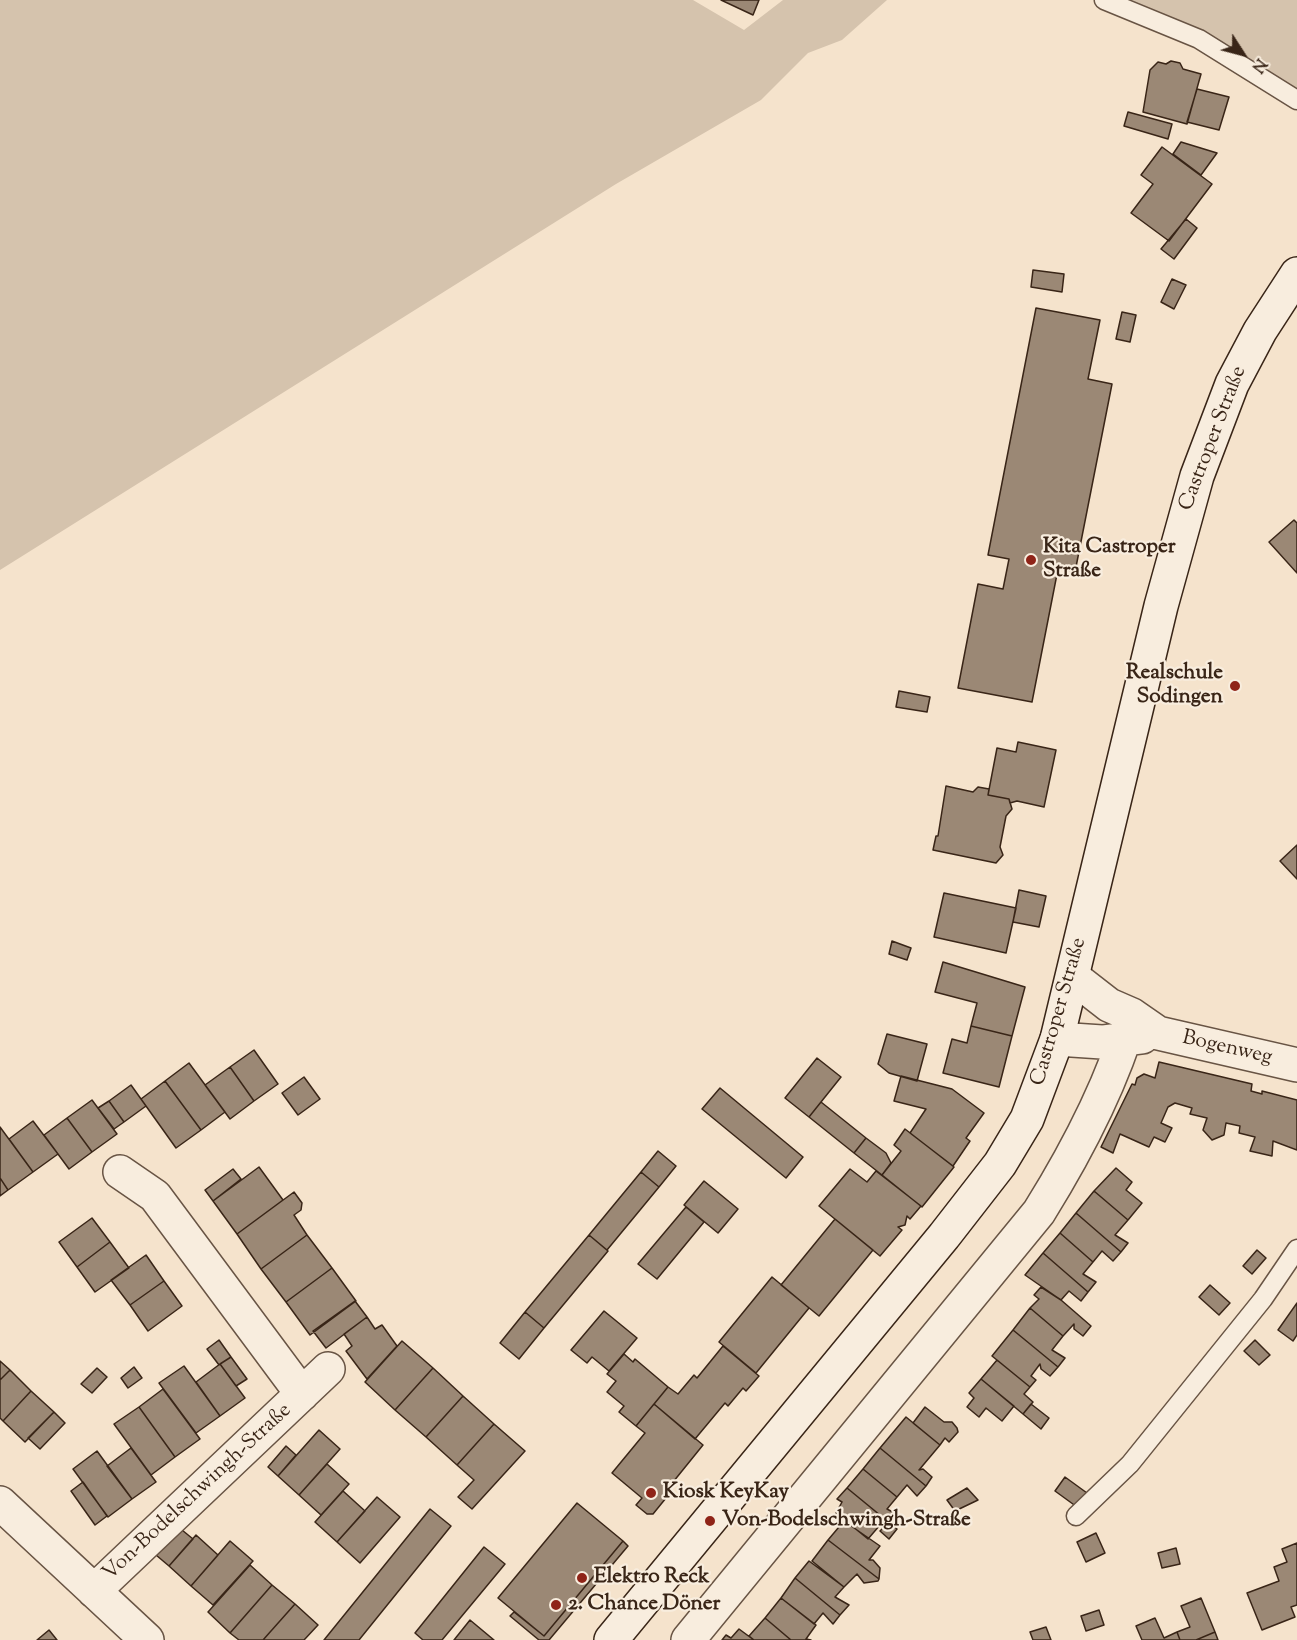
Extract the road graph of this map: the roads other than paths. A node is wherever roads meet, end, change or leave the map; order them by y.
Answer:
1 (1104, 0) edge
2 (1297, 100) edge
3 (1297, 274) edge
4 (1073, 977) junction
5 (1138, 1029) junction
6 (1057, 1039) junction
7 (1297, 1065) edge
8 (120, 1172) dead end
9 (1297, 1249) edge
10 (328, 1369) dead end
11 (302, 1394) junction
12 (0, 1503) edge
13 (1076, 1516) dead end
14 (94, 1591) junction
15 (147, 1640) edge
16 (611, 1640) edge
17 (688, 1640) edge

1 - 2 lane
3 - 4 street, Castroper Straße
4 - 5 street, Bogenweg
4 - 6 street, Castroper Straße
5 - 6 street, Bogenweg
5 - 7 street, Bogenweg
5 - 17 street
6 - 16 street, Castroper Straße
8 - 11 street, Von-Bodelschwingh-Straße
9 - 13 lane
10 - 11 street, Von-Bodelschwingh-Straße
11 - 14 street, Von-Bodelschwingh-Straße
12 - 14 street, Von-Bodelschwingh-Straße
14 - 15 street, Von-Bodelschwingh-Straße

